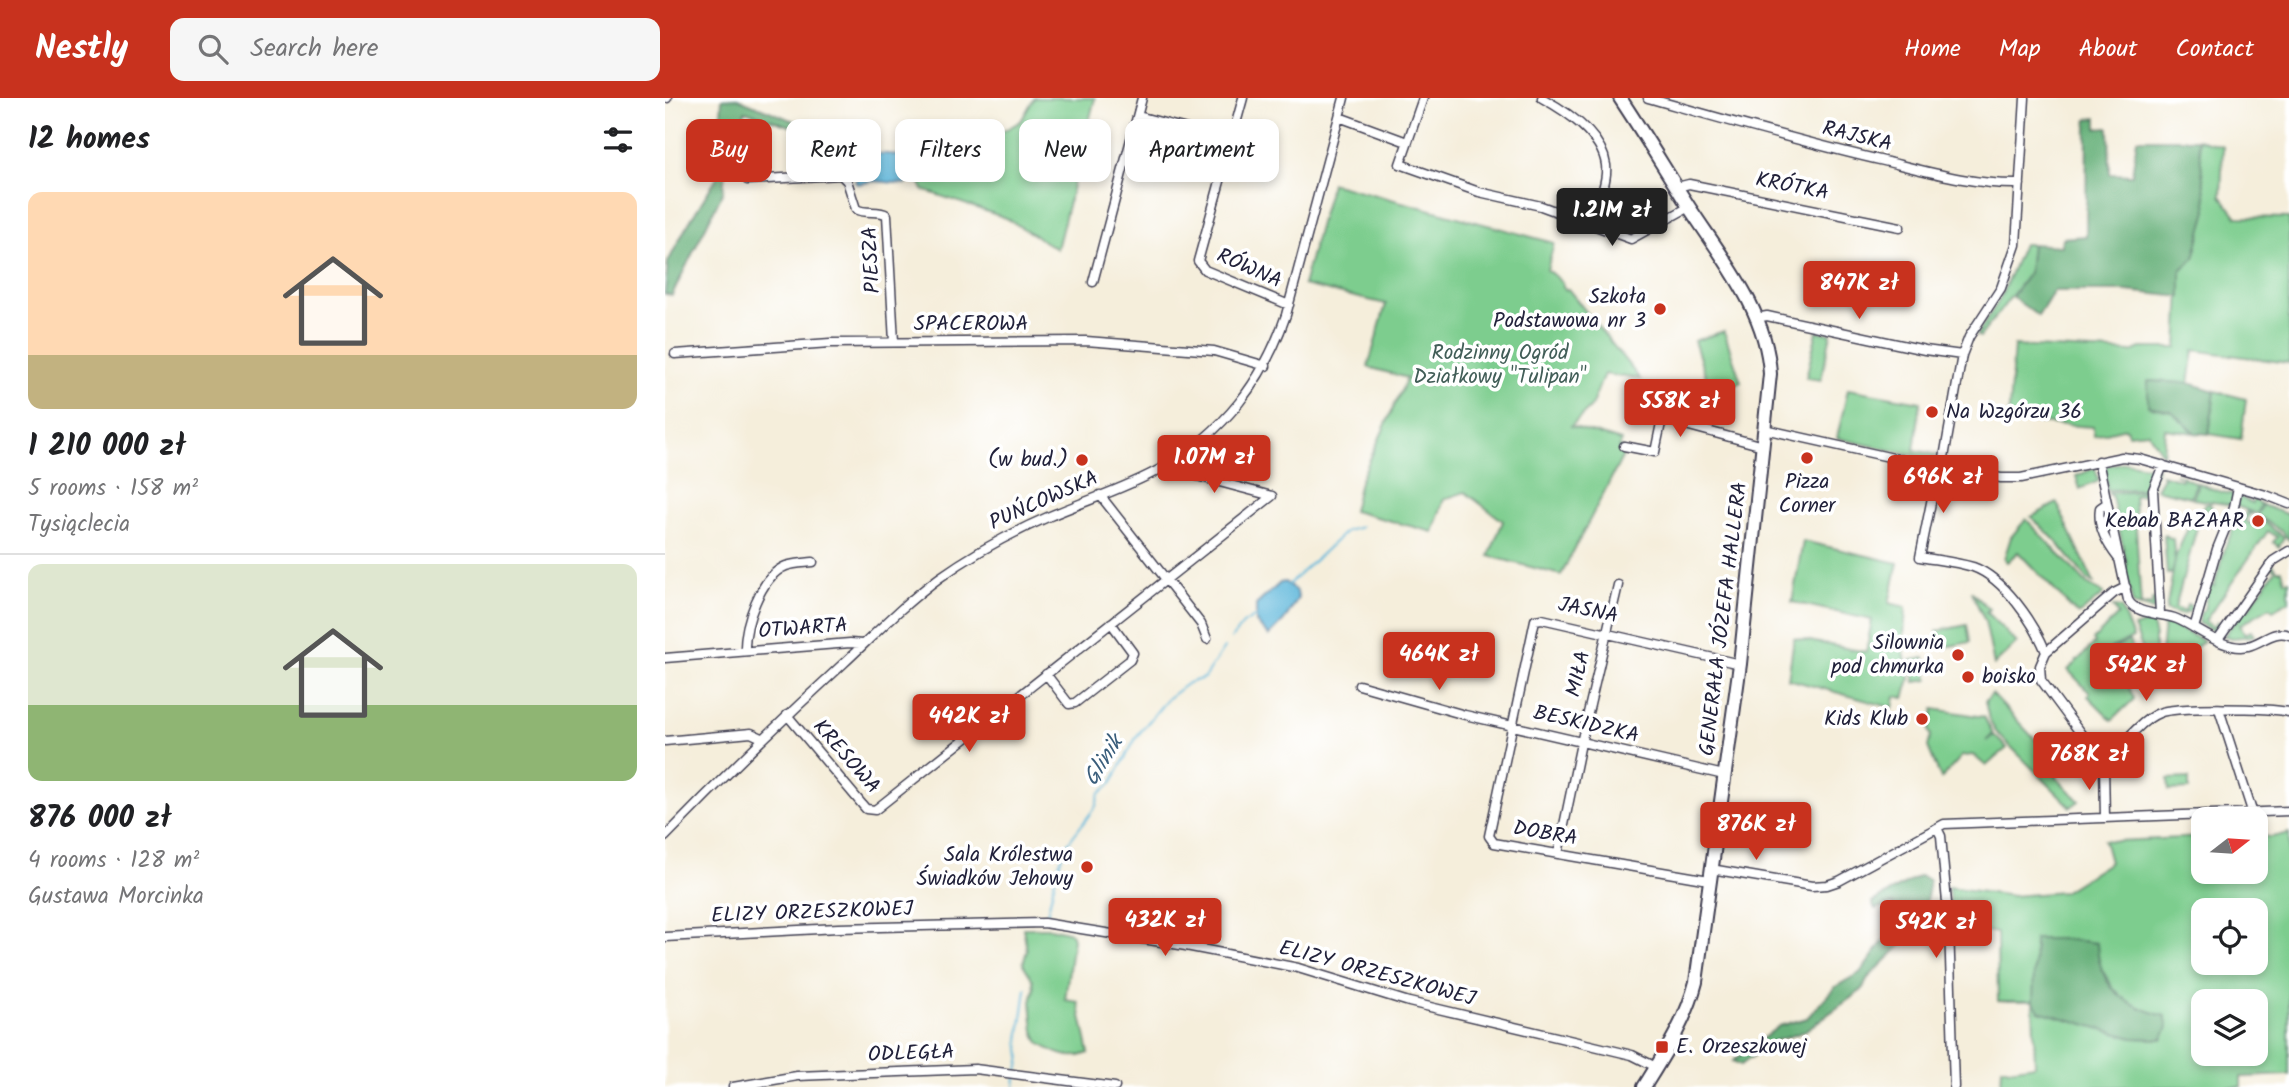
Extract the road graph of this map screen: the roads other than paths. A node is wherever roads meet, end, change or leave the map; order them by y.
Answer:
1 (1142, 98) edge
2 (1243, 98) edge
3 (1344, 98) edge
4 (1423, 98) edge
5 (1542, 98) edge
6 (1620, 98) edge
7 (1648, 98) edge
8 (2025, 98) edge
9 (1138, 116) junction
10 (1339, 117) junction
11 (1149, 119) edge
12 (1238, 119) edge
13 (1407, 142) junction
14 (772, 179) edge
15 (1221, 182) edge
16 (2020, 184) junction
17 (1677, 187) junction
18 (1689, 207) junction
19 (1590, 224) junction
20 (1900, 227) dead end
21 (1093, 282) dead end
22 (1289, 305) junction
23 (1756, 318) junction
24 (894, 342) junction
25 (675, 354) dead end
26 (1962, 355) junction
27 (1266, 366) junction
28 (1764, 429) junction
29 (1624, 446) dead end
30 (1763, 446) junction
31 (2098, 461) junction
32 (2163, 465) junction
33 (1163, 467) junction
34 (1940, 469) junction
35 (2238, 487) junction
36 (1100, 495) junction
37 (2289, 504) edge
38 (2289, 551) edge
39 (813, 562) dead end
40 (1166, 580) junction
41 (1618, 585) dead end
42 (2126, 587) junction
43 (2160, 613) junction
44 (1111, 623) junction
45 (2194, 628) junction
46 (1606, 633) junction
47 (2289, 635) edge
48 (1207, 639) dead end
49 (2218, 640) junction
50 (863, 644) junction
51 (745, 651) junction
52 (2046, 652) junction
53 (665, 658) edge
54 (1740, 664) junction
55 (1046, 674) junction
56 (1359, 685) dead end
57 (2218, 709) junction
58 (2289, 712) edge
59 (787, 715) junction
60 (1511, 726) junction
61 (762, 738) junction
62 (665, 741) edge
63 (1581, 743) junction
64 (2103, 765) junction
65 (1724, 775) junction
66 (2251, 807) edge
67 (2268, 811) edge
68 (2289, 811) edge
69 (2191, 814) edge
70 (2105, 818) junction
71 (1937, 828) junction
72 (665, 837) edge
73 (1558, 854) junction
74 (1710, 875) junction
75 (665, 937) edge
76 (1656, 1067) junction
77 (1090, 1086) edge
78 (733, 1087) edge
79 (1115, 1087) edge
80 (1644, 1087) edge
81 (1954, 1087) edge

1 - 9 street
2 - 12 street, RÓWNA
3 - 10 street, PUŃCOWSKA
4 - 13 street
5 - 19 street
6 - 17 street, GENERAŁA JÓZEFA HALLERA
7 - 16 street, RAJSKA
8 - 16 street
9 - 11 street
9 - 21 street
10 - 13 street
10 - 22 street, PUŃCOWSKA
13 - 19 street
14 - 24 street, PIESZA
15 - 22 street, RÓWNA
16 - 26 street
17 - 18 street, GENERAŁA JÓZEFA HALLERA
17 - 20 street, KRÓTKA
18 - 19 street
18 - 23 street, GENERAŁA JÓZEFA HALLERA
22 - 27 street, PUŃCOWSKA
23 - 26 street
23 - 28 street, GENERAŁA JÓZEFA HALLERA
24 - 25 street, SPACEROWA
24 - 27 street, SPACEROWA
26 - 34 street
27 - 33 street, PUŃCOWSKA
28 - 30 street, GENERAŁA JÓZEFA HALLERA
28 - 34 street
29 - 30 street
30 - 54 street, GENERAŁA JÓZEFA HALLERA
31 - 32 street
31 - 34 street
31 - 42 street
32 - 35 street
32 - 43 street
33 - 36 street, PUŃCOWSKA
33 - 40 street, KRESOWA
34 - 52 street
35 - 37 street
35 - 45 street
36 - 40 street
36 - 50 street, PUŃCOWSKA
38 - 49 street
39 - 51 street, OTWARTA
40 - 44 street, KRESOWA
40 - 48 street
41 - 46 street, MIŁA
42 - 43 street
42 - 52 street
43 - 45 street
44 - 55 street, KRESOWA
44 - 55 street
45 - 49 street
46 - 54 street, JASNA
46 - 60 street, JASNA
46 - 63 street, MIŁA
47 - 49 street
50 - 51 street, OTWARTA
50 - 59 street, PUŃCOWSKA
51 - 53 street, OTWARTA
52 - 64 street
54 - 65 street, GENERAŁA JÓZEFA HALLERA
55 - 59 street, KRESOWA
56 - 60 street, BESKIDZKA
57 - 58 street
57 - 64 street
57 - 66 street
59 - 61 street, PUŃCOWSKA
60 - 63 street, BESKIDZKA
60 - 73 street, DOBRA
61 - 62 street
61 - 72 street, PUŃCOWSKA
63 - 65 street, BESKIDZKA
63 - 73 street, MIŁA
64 - 70 street
65 - 74 street, GENERAŁA JÓZEFA HALLERA
67 - 68 street, DOBRA
69 - 70 street, DOBRA
70 - 71 street, DOBRA
71 - 74 street, DOBRA
71 - 81 street
73 - 74 street, DOBRA
74 - 76 street, GENERAŁA JÓZEFA HALLERA
75 - 76 street, ELIZY ORZESZKOWEJ
76 - 80 street, GENERAŁA JÓZEFA HALLERA
77 - 78 street, ODLEGŁA
77 - 79 street, ODLEGŁA

